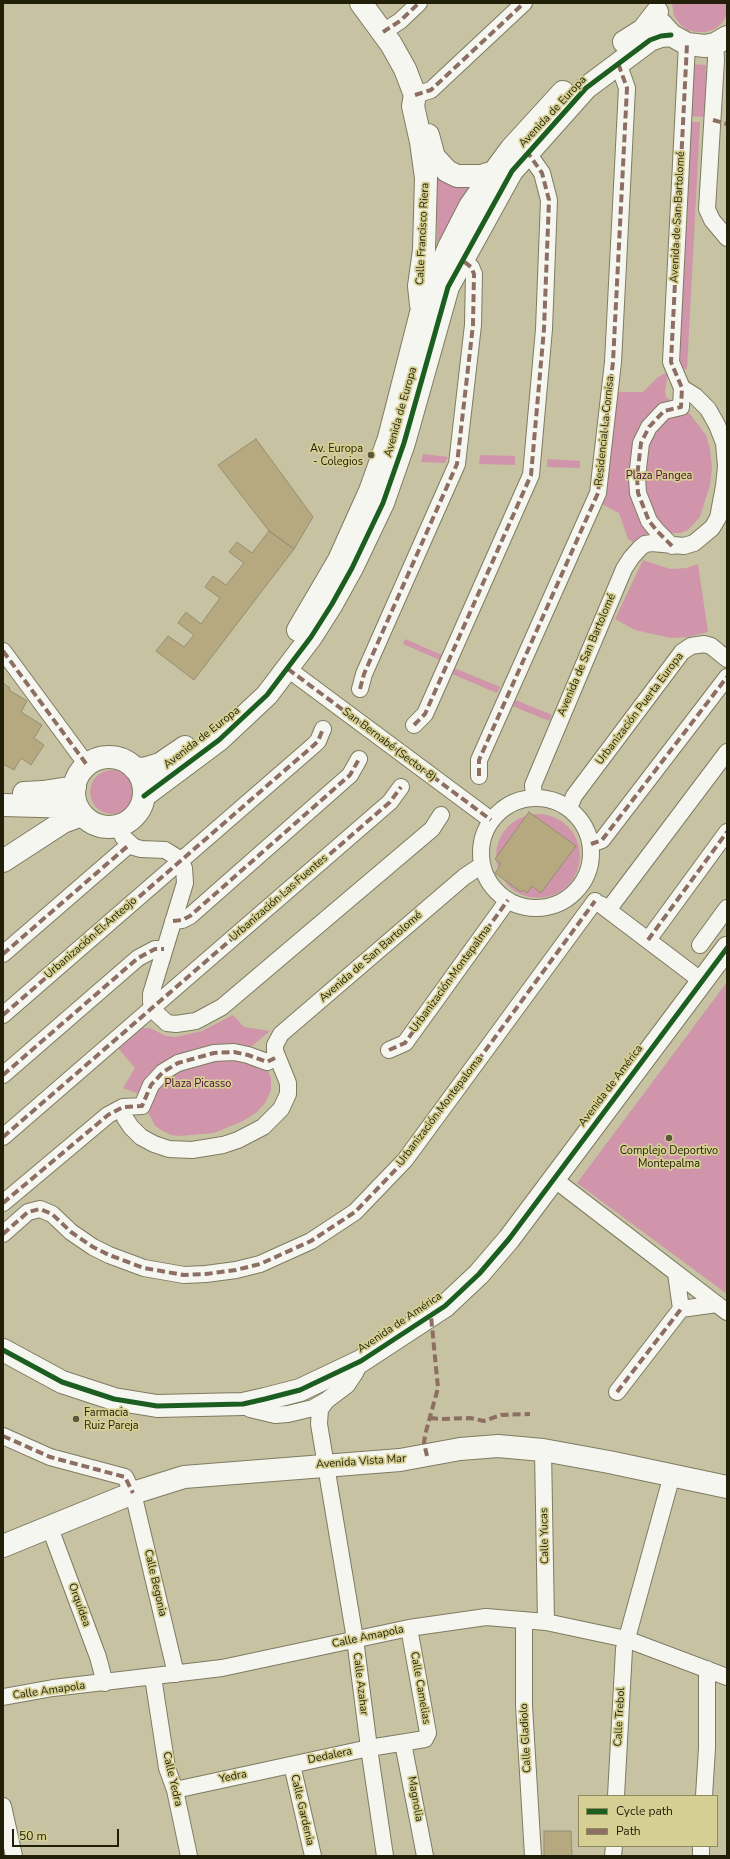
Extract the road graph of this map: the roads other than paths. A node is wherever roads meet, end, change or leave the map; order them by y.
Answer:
1 (362, 3) edge
2 (419, 3) edge
3 (524, 3) edge
4 (656, 7) edge
5 (383, 32) junction
6 (679, 40) junction
7 (721, 40) edge
8 (618, 63) junction
9 (415, 95) junction
10 (720, 122) edge
11 (528, 153) junction
12 (494, 172) junction
13 (727, 238) edge
14 (462, 260) junction
15 (421, 313) junction
16 (682, 388) junction
17 (672, 546) junction
18 (3, 651) edge
19 (727, 659) edge
20 (288, 669) junction
21 (727, 677) edge
22 (360, 689) dead end
23 (414, 725) dead end
24 (323, 729) dead end
25 (727, 752) edge
26 (359, 759) dead end
27 (87, 765) junction
28 (134, 768) junction
29 (478, 776) dead end
30 (401, 787) dead end
31 (3, 793) edge
32 (144, 796) junction
33 (534, 798) junction
34 (78, 803) junction
35 (3, 805) edge
36 (31, 806) junction
37 (569, 808) junction
38 (441, 816) dead end
39 (491, 820) junction
40 (119, 826) junction
41 (727, 832) edge
42 (32, 841) junction
43 (130, 844) junction
44 (591, 844) junction
45 (3, 861) edge
46 (180, 861) junction
47 (482, 866) junction
48 (590, 866) junction
49 (508, 900) junction
50 (595, 901) junction
51 (555, 905) junction
52 (727, 908) edge
53 (608, 910) junction
54 (173, 921) junction
55 (648, 940) junction
56 (700, 945) dead end
57 (727, 948) edge
58 (164, 949) junction
59 (3, 954) edge
60 (703, 982) junction
61 (153, 1007) junction
62 (3, 1015) edge
63 (389, 1050) dead end
64 (277, 1057) junction
65 (3, 1074) edge
66 (123, 1107) junction
67 (3, 1137) edge
68 (554, 1179) junction
69 (3, 1203) edge
70 (3, 1234) edge
71 (676, 1273) junction
72 (722, 1308) edge
73 (681, 1309) junction
74 (3, 1350) edge
75 (361, 1361) junction
76 (617, 1392) dead end
77 (327, 1400) junction
78 (243, 1404) junction
79 (300, 1411) junction
80 (319, 1424) junction
81 (3, 1436) edge
82 (543, 1450) junction
83 (324, 1465) junction
84 (672, 1475) junction
85 (727, 1487) edge
86 (133, 1493) junction
87 (50, 1528) junction
88 (3, 1546) edge
89 (524, 1620) junction
90 (546, 1622) junction
91 (409, 1628) junction
92 (355, 1639) junction
93 (626, 1639) junction
94 (707, 1670) junction
95 (176, 1674) junction
96 (153, 1677) junction
97 (727, 1677) edge
98 (105, 1683) junction
99 (3, 1697) edge
100 (403, 1743) junction
101 (369, 1748) junction
102 (292, 1765) junction
103 (175, 1790) junction
104 (616, 1795) edge
105 (704, 1795) edge
106 (3, 1806) edge
107 (14, 1856) edge
108 (189, 1856) edge
109 (313, 1856) edge
110 (385, 1856) edge
111 (425, 1856) edge
112 (533, 1856) edge

1 - 5 street, Calle Francisco Riera
2 - 5 street
3 - 9 street
4 - 6 street
4 - 12 street, Avenida de Europa
5 - 9 street, Calle Francisco Riera
6 - 7 street, Avenida de Europa
6 - 8 street, Avenida de Europa
6 - 16 street, Avenida de San Bartolomé
7 - 10 street
8 - 11 street, Avenida de Europa
8 - 29 street, Residencial La Cornisa
9 - 12 street
9 - 15 street, Calle Francisco Riera
10 - 13 street
11 - 14 street, Avenida de Europa
11 - 23 street
12 - 15 street, Avenida de Europa
14 - 20 street, Avenida de Europa
14 - 22 street
15 - 28 street, Avenida de Europa
16 - 17 street
16 - 17 street, Avenida de San Bartolomé
17 - 33 street, Avenida de San Bartolomé
18 - 27 street
19 - 37 street, Urbanización Puerta Europa
20 - 32 street, Avenida de Europa
20 - 39 street, San Bernabé (Sector 8)
21 - 44 street
24 - 46 street
25 - 53 street
26 - 54 street
27 - 28 street
27 - 34 street
28 - 32 street
30 - 61 street, Urbanización Las Fuentes
31 - 34 street
32 - 40 street
33 - 37 street
33 - 39 street
34 - 36 street
34 - 40 street
34 - 42 street
35 - 36 street
36 - 42 street
37 - 44 street
38 - 61 street
39 - 47 street
40 - 43 street
41 - 55 street
42 - 45 street
43 - 46 street
43 - 59 street
44 - 48 street
46 - 54 street
46 - 62 street, Urbanización El Anteojo
47 - 49 street
47 - 64 street, Avenida de San Bartolomé
48 - 50 street
48 - 51 street
49 - 51 street
49 - 63 street, Urbanización Montepalma
50 - 51 street
50 - 53 street
50 - 70 street, Urbanización Montepaloma
52 - 56 street
53 - 55 street
54 - 58 street
55 - 60 street
57 - 60 street, Avenida de América
58 - 61 street
58 - 65 street
60 - 68 street, Avenida de América
61 - 67 street
64 - 66 street
64 - 66 street, Avenida de San Bartolomé
66 - 69 street
68 - 71 street
68 - 75 street, Avenida de América
71 - 72 street
71 - 73 street
72 - 73 street
73 - 76 street
74 - 78 street, Avenida de América
75 - 77 street
75 - 78 street, Avenida de América
77 - 79 street
77 - 80 street
78 - 79 street
79 - 80 street
80 - 83 street
81 - 86 street, Calle Begonia
82 - 83 street, Avenida Vista Mar
82 - 84 street, Avenida Vista Mar
82 - 90 street, Calle Yucas
83 - 86 street, Avenida Vista Mar
83 - 92 street, Calle Azahar
84 - 85 street, Avenida Vista Mar
84 - 93 street, Calle Trebol
86 - 87 street, Avenida Vista Mar
86 - 95 street, Calle Begonia
87 - 88 street, Avenida Vista Mar
87 - 98 street, Orquídea
89 - 90 street, Calle Amapola
89 - 91 street, Calle Amapola
89 - 112 street, Calle Gladiolo
90 - 93 street, Calle Amapola
91 - 92 street, Calle Amapola
91 - 100 street, Calle Camelias
92 - 95 street, Calle Amapola
92 - 101 street, Calle Azahar
93 - 94 street, Calle Amapola
93 - 104 street, Calle Trebol
94 - 97 street, Calle Amapola
94 - 105 street
95 - 96 street, Calle Amapola
96 - 98 street, Calle Amapola
96 - 103 street, Calle Yedra
98 - 99 street, Calle Amapola
100 - 101 street, Calle Camelias
100 - 111 street, Magnolia
101 - 102 street, Dedalera
101 - 110 street, Calle Azahar
102 - 103 street, Yedra
102 - 109 street, Calle Gardenia
103 - 108 street, Calle Yedra
106 - 107 street

